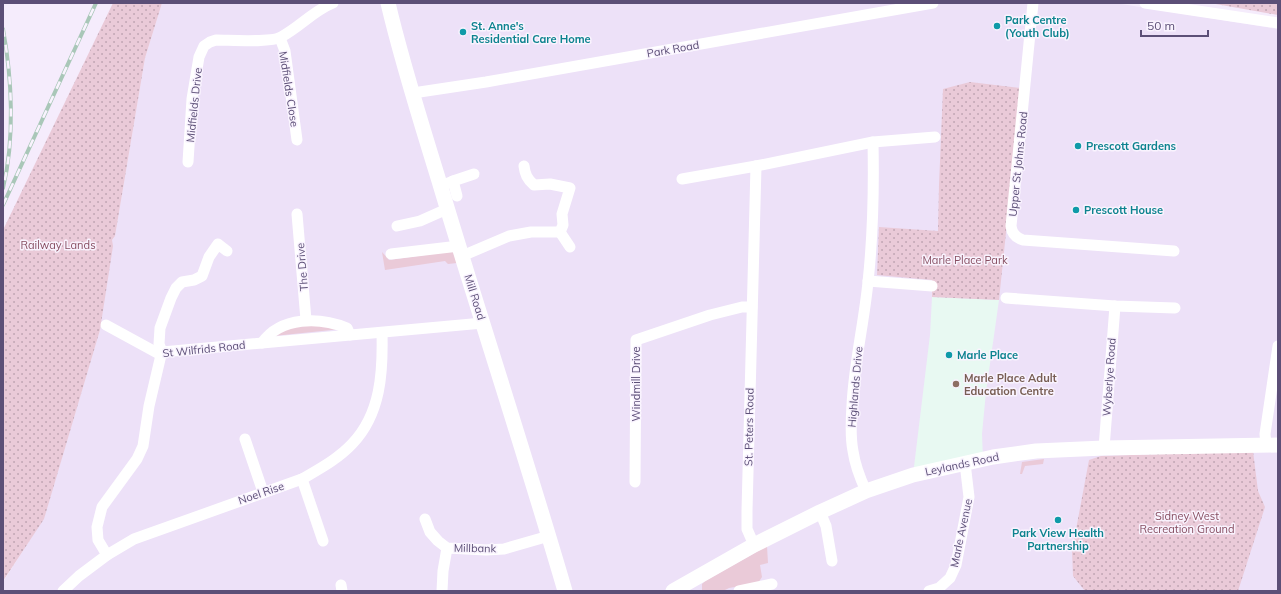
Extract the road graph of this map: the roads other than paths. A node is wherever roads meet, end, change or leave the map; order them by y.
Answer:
1 (333, 3) edge
2 (388, 3) edge
3 (933, 3) edge
4 (1033, 3) edge
5 (1145, 3) edge
6 (1278, 23) edge
7 (280, 38) junction
8 (413, 93) junction
9 (935, 137) dead end
10 (297, 140) dead end
11 (873, 142) junction
12 (188, 162) dead end
13 (524, 166) dead end
14 (756, 166) junction
15 (474, 174) dead end
16 (682, 179) dead end
17 (447, 184) junction
18 (457, 196) dead end
19 (447, 209) junction
20 (297, 214) dead end
21 (397, 226) dead end
22 (560, 232) junction
23 (570, 247) dead end
24 (227, 251) dead end
25 (461, 251) junction
26 (1174, 251) dead end
27 (391, 254) dead end
28 (868, 281) junction
29 (932, 286) dead end
30 (1006, 298) dead end
31 (1115, 306) junction
32 (752, 307) junction
33 (1175, 308) dead end
34 (306, 320) junction
35 (483, 323) junction
36 (106, 325) dead end
37 (382, 333) junction
38 (350, 335) junction
39 (262, 343) junction
40 (1278, 346) edge
41 (162, 354) junction
42 (245, 439) dead end
43 (1272, 445) edge
44 (1104, 448) junction
45 (965, 463) junction
46 (302, 479) junction
47 (635, 482) dead end
48 (866, 491) junction
49 (263, 492) junction
50 (820, 512) junction
51 (425, 519) dead end
52 (549, 536) junction
53 (323, 541) dead end
54 (754, 546) junction
55 (447, 548) junction
56 (107, 554) junction
57 (832, 561) dead end
58 (772, 584) dead end
59 (690, 587) edge
60 (63, 591) edge
61 (442, 591) edge
62 (564, 591) edge
63 (673, 591) edge
64 (739, 591) edge
65 (929, 591) edge

1 - 7 street
2 - 8 street, Mill Road
3 - 8 street, Park Road
4 - 26 street, Upper St Johns Road
5 - 6 street
7 - 10 street, Midfields Close
7 - 12 street, Midfields Drive
8 - 17 street, Mill Road
9 - 11 street
11 - 14 street
11 - 28 street, Highlands Drive
13 - 22 street
14 - 16 street
14 - 32 street, St. Peters Road
15 - 17 street
17 - 18 street
17 - 19 street, Mill Road
19 - 21 street
19 - 25 street, Mill Road
20 - 34 street, The Drive
22 - 23 street
22 - 25 street
24 - 41 street
25 - 27 street
25 - 35 street, Mill Road
28 - 29 street
28 - 48 street, Highlands Drive
30 - 31 street
31 - 33 street
31 - 44 street, Wyberlye Road
32 - 47 street, Windmill Drive
32 - 54 street, St. Peters Road
34 - 38 street
34 - 39 street
35 - 37 street, St Wilfrids Road
35 - 52 street, Mill Road
36 - 41 street, St Wilfrids Road
37 - 38 street, St Wilfrids Road
37 - 46 street, Noel Rise
38 - 39 street, St Wilfrids Road
39 - 41 street, St Wilfrids Road
40 - 43 street
41 - 56 street
42 - 49 street
43 - 44 street, Leylands Road
44 - 45 street, Leylands Road
45 - 48 street, Leylands Road
45 - 65 street, Marle Avenue
46 - 49 street, Noel Rise
46 - 53 street
48 - 50 street, Leylands Road
49 - 56 street, Noel Rise
50 - 54 street, Leylands Road
50 - 57 street
51 - 55 street, Millbank
52 - 55 street, Millbank
52 - 62 street, Mill Road
54 - 59 street, Leylands Road
55 - 61 street, Millbank
56 - 60 street, Noel Rise
58 - 64 street
59 - 63 street, Leylands Road

